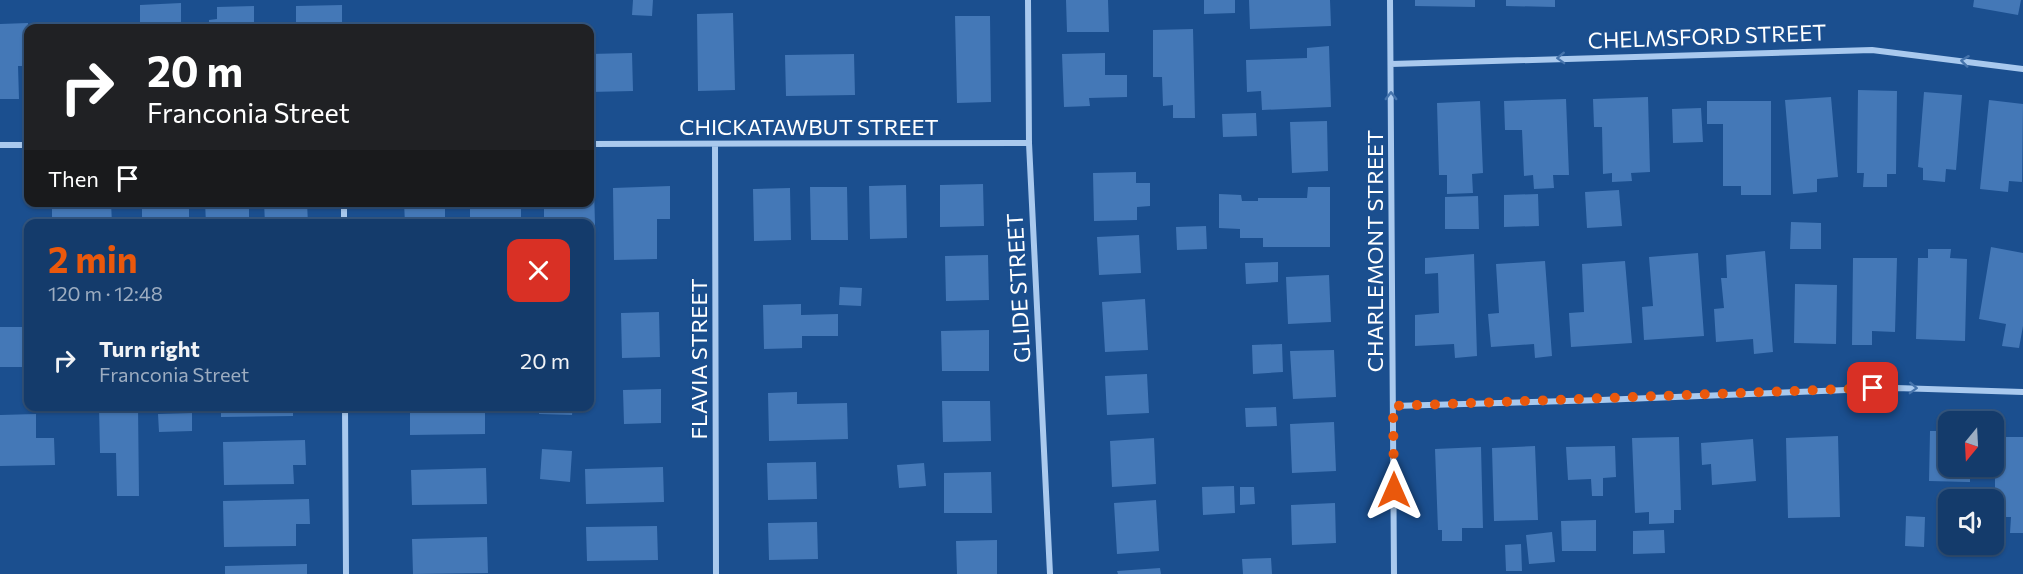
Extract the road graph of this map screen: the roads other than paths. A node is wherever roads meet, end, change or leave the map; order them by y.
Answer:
1 (1028, 0) edge
2 (1390, 0) edge
3 (1391, 64) junction
4 (2023, 69) edge
5 (1029, 143) junction
6 (594, 144) edge
7 (715, 144) junction
8 (0, 145) edge
9 (24, 145) edge
10 (2023, 392) edge
11 (1393, 406) junction
12 (345, 411) edge
13 (346, 574) edge
14 (716, 574) edge
15 (1050, 574) edge
16 (1394, 574) edge

1 - 5 street, GLIDE STREET
2 - 3 street, CHARLEMONT STREET
4 -> 3 street, CHELMSFORD STREET
11 -> 3 street, CHARLEMONT STREET
5 - 7 street, CHICKATAWBUT STREET
5 - 15 street, GLIDE STREET
6 - 7 street, CHICKATAWBUT STREET
7 - 14 street, FLAVIA STREET
8 - 9 street
11 -> 10 street
11 - 16 street, CHARLEMONT STREET
12 - 13 street

